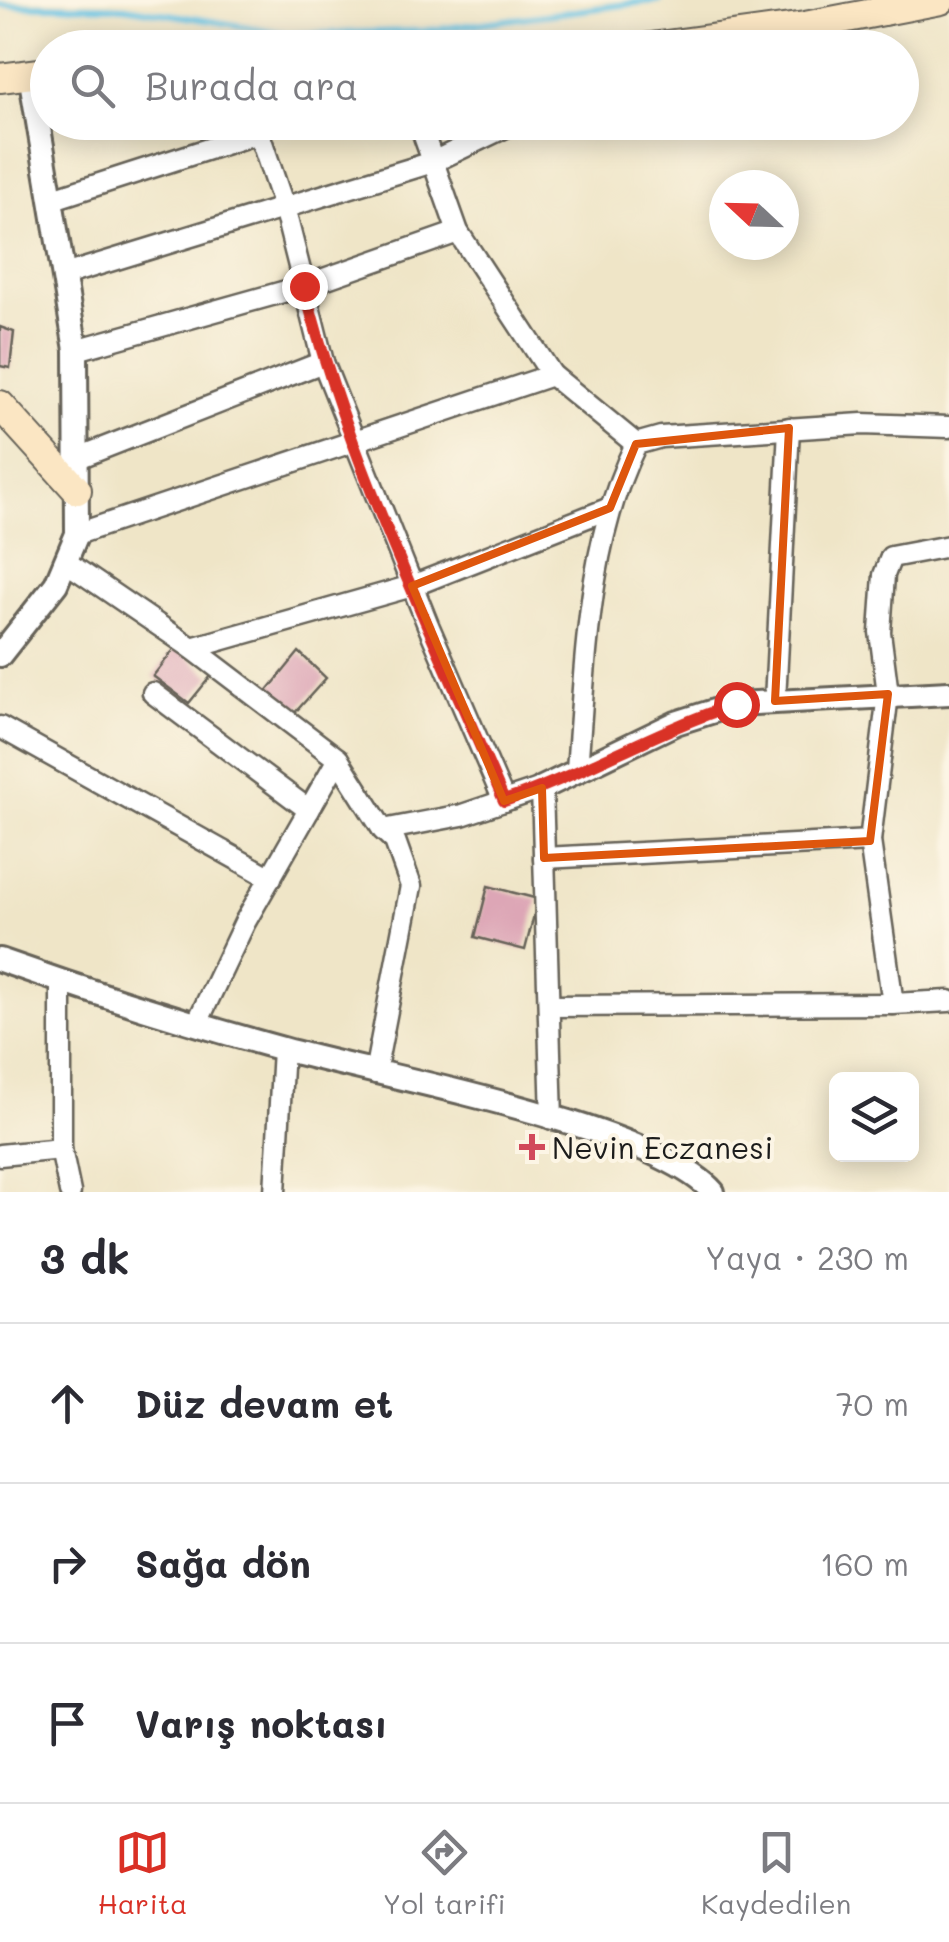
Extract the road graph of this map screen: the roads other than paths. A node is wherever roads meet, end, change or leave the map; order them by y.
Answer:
1 (941, 0) edge
2 (776, 30) edge
3 (30, 74) edge
4 (0, 78) edge
5 (46, 140) edge
6 (223, 140) edge
7 (261, 140) edge
8 (425, 140) edge
9 (479, 140) edge
10 (433, 162) junction
11 (53, 199) junction
12 (284, 207) junction
13 (458, 232) junction
14 (64, 275) junction
15 (304, 286) junction
16 (76, 350) junction
17 (323, 362) junction
18 (552, 375) junction
19 (0, 405) edge
20 (789, 428) junction
21 (949, 428) edge
22 (354, 441) junction
23 (636, 444) junction
24 (78, 458) junction
25 (78, 490) junction
26 (610, 508) junction
27 (77, 534) junction
28 (949, 546) edge
29 (66, 562) junction
30 (412, 586) junction
31 (192, 648) junction
32 (0, 655) edge
33 (153, 692) dead end
34 (949, 693) edge
35 (888, 694) junction
36 (774, 701) junction
37 (0, 727) edge
38 (338, 759) junction
39 (577, 769) junction
40 (542, 788) junction
41 (504, 801) junction
42 (309, 810) junction
43 (383, 830) junction
44 (870, 841) junction
45 (544, 858) junction
46 (271, 878) junction
47 (0, 960) edge
48 (61, 981) junction
49 (949, 1001) edge
50 (893, 1004) junction
51 (550, 1006) junction
52 (197, 1023) junction
53 (282, 1049) junction
54 (375, 1073) junction
55 (552, 1119) junction
56 (62, 1149) junction
57 (0, 1155) edge
58 (70, 1192) edge
59 (275, 1192) edge
60 (713, 1192) edge

1 - 2 main road
3 - 4 main road
5 - 11 street
6 - 11 street
7 - 12 street
8 - 10 street
9 - 10 street
10 - 12 street
10 - 13 street
11 - 14 street
12 - 14 street
12 - 15 street
13 - 15 street
13 - 18 street
14 - 16 street
15 - 16 street
15 - 17 street
16 - 24 street
17 - 22 street
17 - 24 street
18 - 22 street
18 - 23 street
19 - 25 main road
20 - 21 street
20 - 23 street
20 - 36 street
22 - 27 street
22 - 30 street
23 - 26 street
24 - 25 street
25 - 27 street
26 - 30 street
26 - 39 street
27 - 29 street
28 - 35 street
29 - 31 street
29 - 32 street
30 - 31 street
30 - 41 street
31 - 38 street
33 - 42 street
34 - 35 street
35 - 36 street
35 - 44 street
36 - 39 street
37 - 46 street
38 - 42 street
38 - 43 street
39 - 40 street
40 - 41 street
40 - 45 street
41 - 43 street
42 - 46 street
43 - 54 street
44 - 45 street
44 - 50 street
45 - 51 street
46 - 52 street
47 - 48 street
48 - 52 street
48 - 56 street
49 - 50 street
50 - 51 street
51 - 55 street
52 - 53 street
53 - 54 street
53 - 59 street
54 - 55 street
55 - 60 street
56 - 57 street
56 - 58 street

